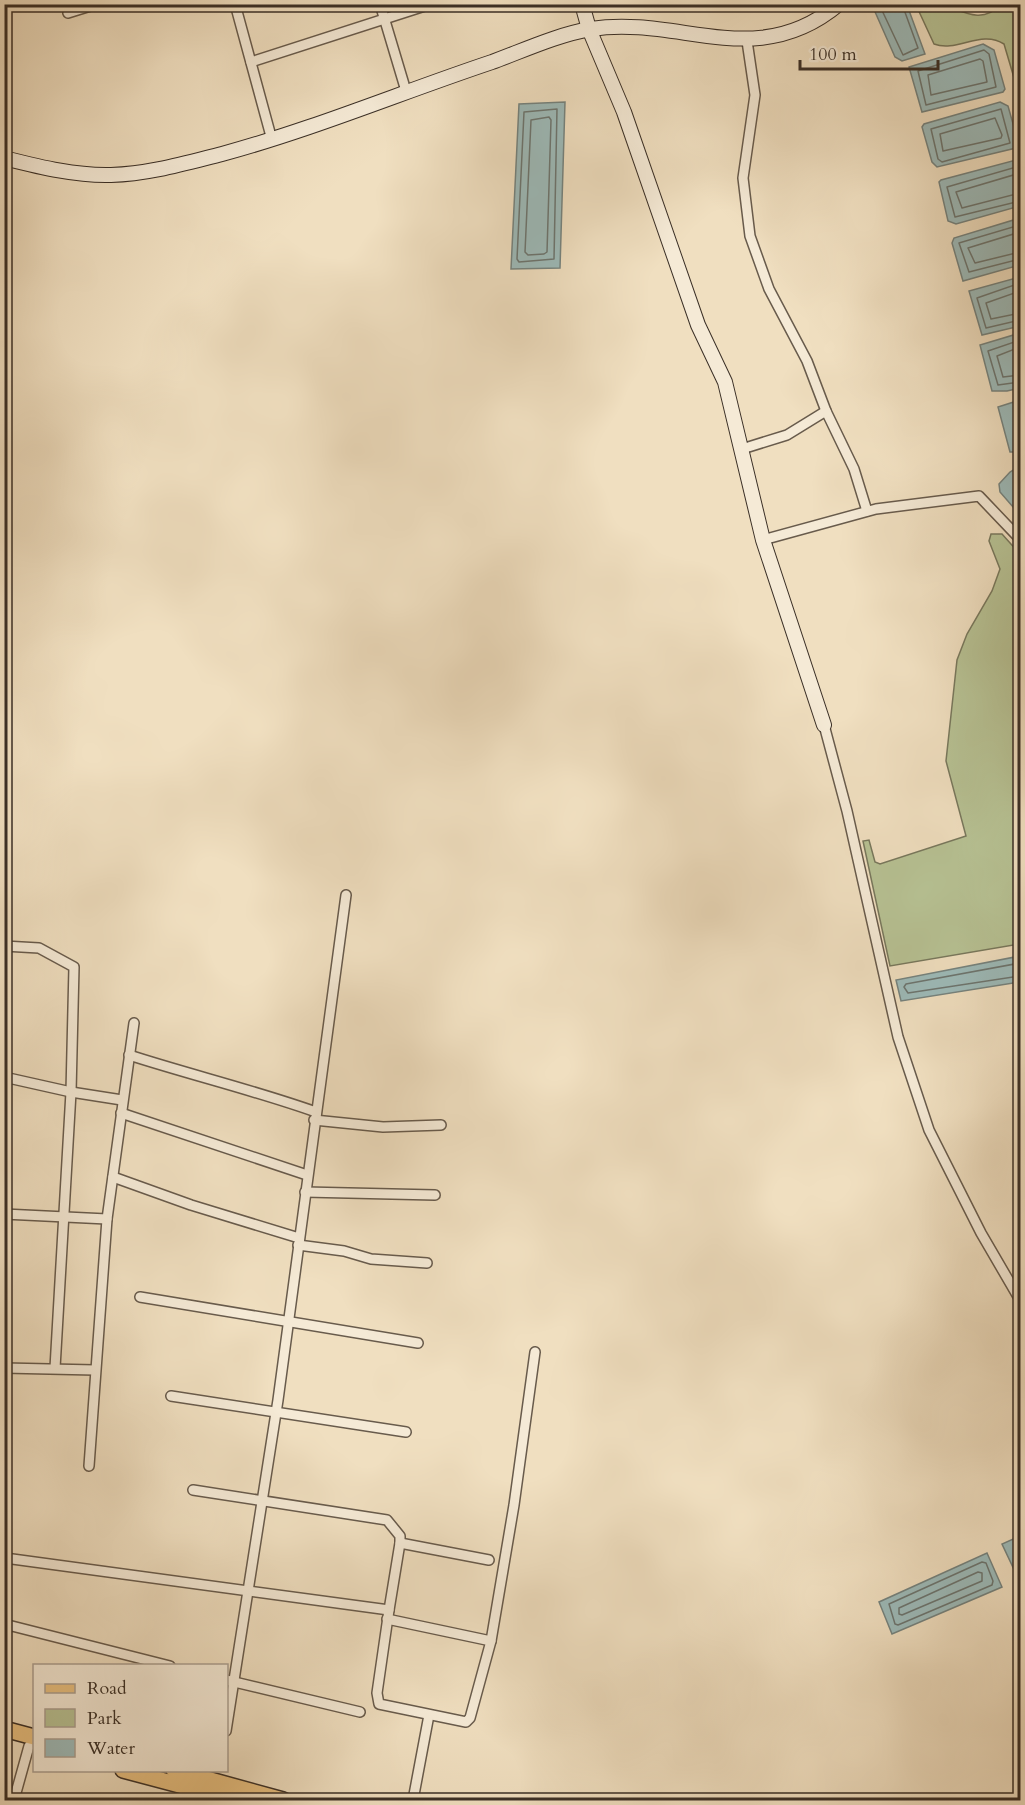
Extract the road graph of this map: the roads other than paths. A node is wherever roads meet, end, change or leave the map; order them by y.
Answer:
1 (97, 4) edge
2 (235, 4) edge
3 (380, 4) edge
4 (431, 4) edge
5 (582, 4) edge
6 (839, 4) edge
7 (68, 13) dead end
8 (385, 19) junction
9 (589, 29) junction
10 (747, 41) junction
11 (251, 62) junction
12 (406, 91) junction
13 (272, 140) junction
14 (4, 158) edge
15 (826, 411) junction
16 (742, 448) junction
17 (867, 512) junction
18 (1020, 539) edge
19 (763, 540) junction
20 (825, 725) joint
21 (346, 895) dead end
22 (4, 946) edge
23 (134, 1023) dead end
24 (129, 1055) junction
25 (4, 1077) edge
26 (71, 1092) junction
27 (122, 1100) junction
28 (121, 1113) junction
29 (315, 1116) junction
30 (441, 1125) dead end
31 (307, 1175) junction
32 (112, 1177) junction
33 (305, 1192) junction
34 (435, 1196) dead end
35 (4, 1214) edge
36 (64, 1216) junction
37 (107, 1219) junction
38 (299, 1241) junction
39 (427, 1263) dead end
40 (140, 1297) dead end
41 (1020, 1299) edge
42 (288, 1323) junction
43 (418, 1343) dead end
44 (535, 1352) dead end
45 (4, 1368) edge
46 (55, 1368) junction
47 (95, 1370) junction
48 (171, 1396) dead end
49 (276, 1413) junction
50 (406, 1432) dead end
51 (89, 1466) dead end
52 (193, 1490) dead end
53 (263, 1500) junction
54 (400, 1543) junction
55 (5, 1558) edge
56 (489, 1560) dead end
57 (250, 1590) junction
58 (388, 1615) junction
59 (4, 1624) edge
60 (491, 1641) junction
61 (166, 1664) edge
62 (231, 1681) edge
63 (228, 1711) edge
64 (360, 1712) dead end
65 (429, 1715) junction
66 (4, 1729) edge
67 (4, 1740) edge
68 (33, 1744) edge
69 (135, 1772) edge
70 (179, 1772) edge
71 (217, 1786) edge
72 (14, 1800) edge
73 (236, 1800) edge
74 (283, 1800) edge
75 (413, 1800) edge

1 - 7 street
2 - 11 street
3 - 8 street
4 - 8 street
5 - 9 street
6 - 10 street
8 - 11 street
8 - 12 street
9 - 10 street
9 - 12 street
9 - 16 street
10 - 15 street
11 - 13 street
12 - 13 street
13 - 14 street
15 - 16 street
15 - 17 street
16 - 19 street
17 - 18 street
17 - 19 street
19 - 20 street
20 - 41 street
21 - 29 street
22 - 26 street
23 - 24 street
24 - 27 street
24 - 29 street
25 - 26 street
26 - 27 street
26 - 36 street
27 - 28 street
28 - 31 street
28 - 32 street
29 - 30 street
29 - 31 street
31 - 33 street
32 - 37 street
32 - 38 street
33 - 34 street
33 - 38 street
35 - 36 street
36 - 37 street
36 - 46 street
37 - 47 street
38 - 39 street
38 - 42 street
40 - 42 street
42 - 43 street
42 - 49 street
44 - 60 street
45 - 46 street
46 - 47 street
47 - 51 street
48 - 49 street
49 - 50 street
49 - 53 street
52 - 53 street
53 - 54 street
53 - 57 street
54 - 56 street
54 - 58 street
55 - 57 street
57 - 58 street
57 - 62 street
58 - 60 street
58 - 65 street
59 - 61 street
60 - 65 street
62 - 63 street
62 - 64 street
65 - 75 street
66 - 68 main road
67 - 68 main road
68 - 72 street
69 - 71 main road
70 - 71 main road
71 - 73 main road
71 - 74 main road

